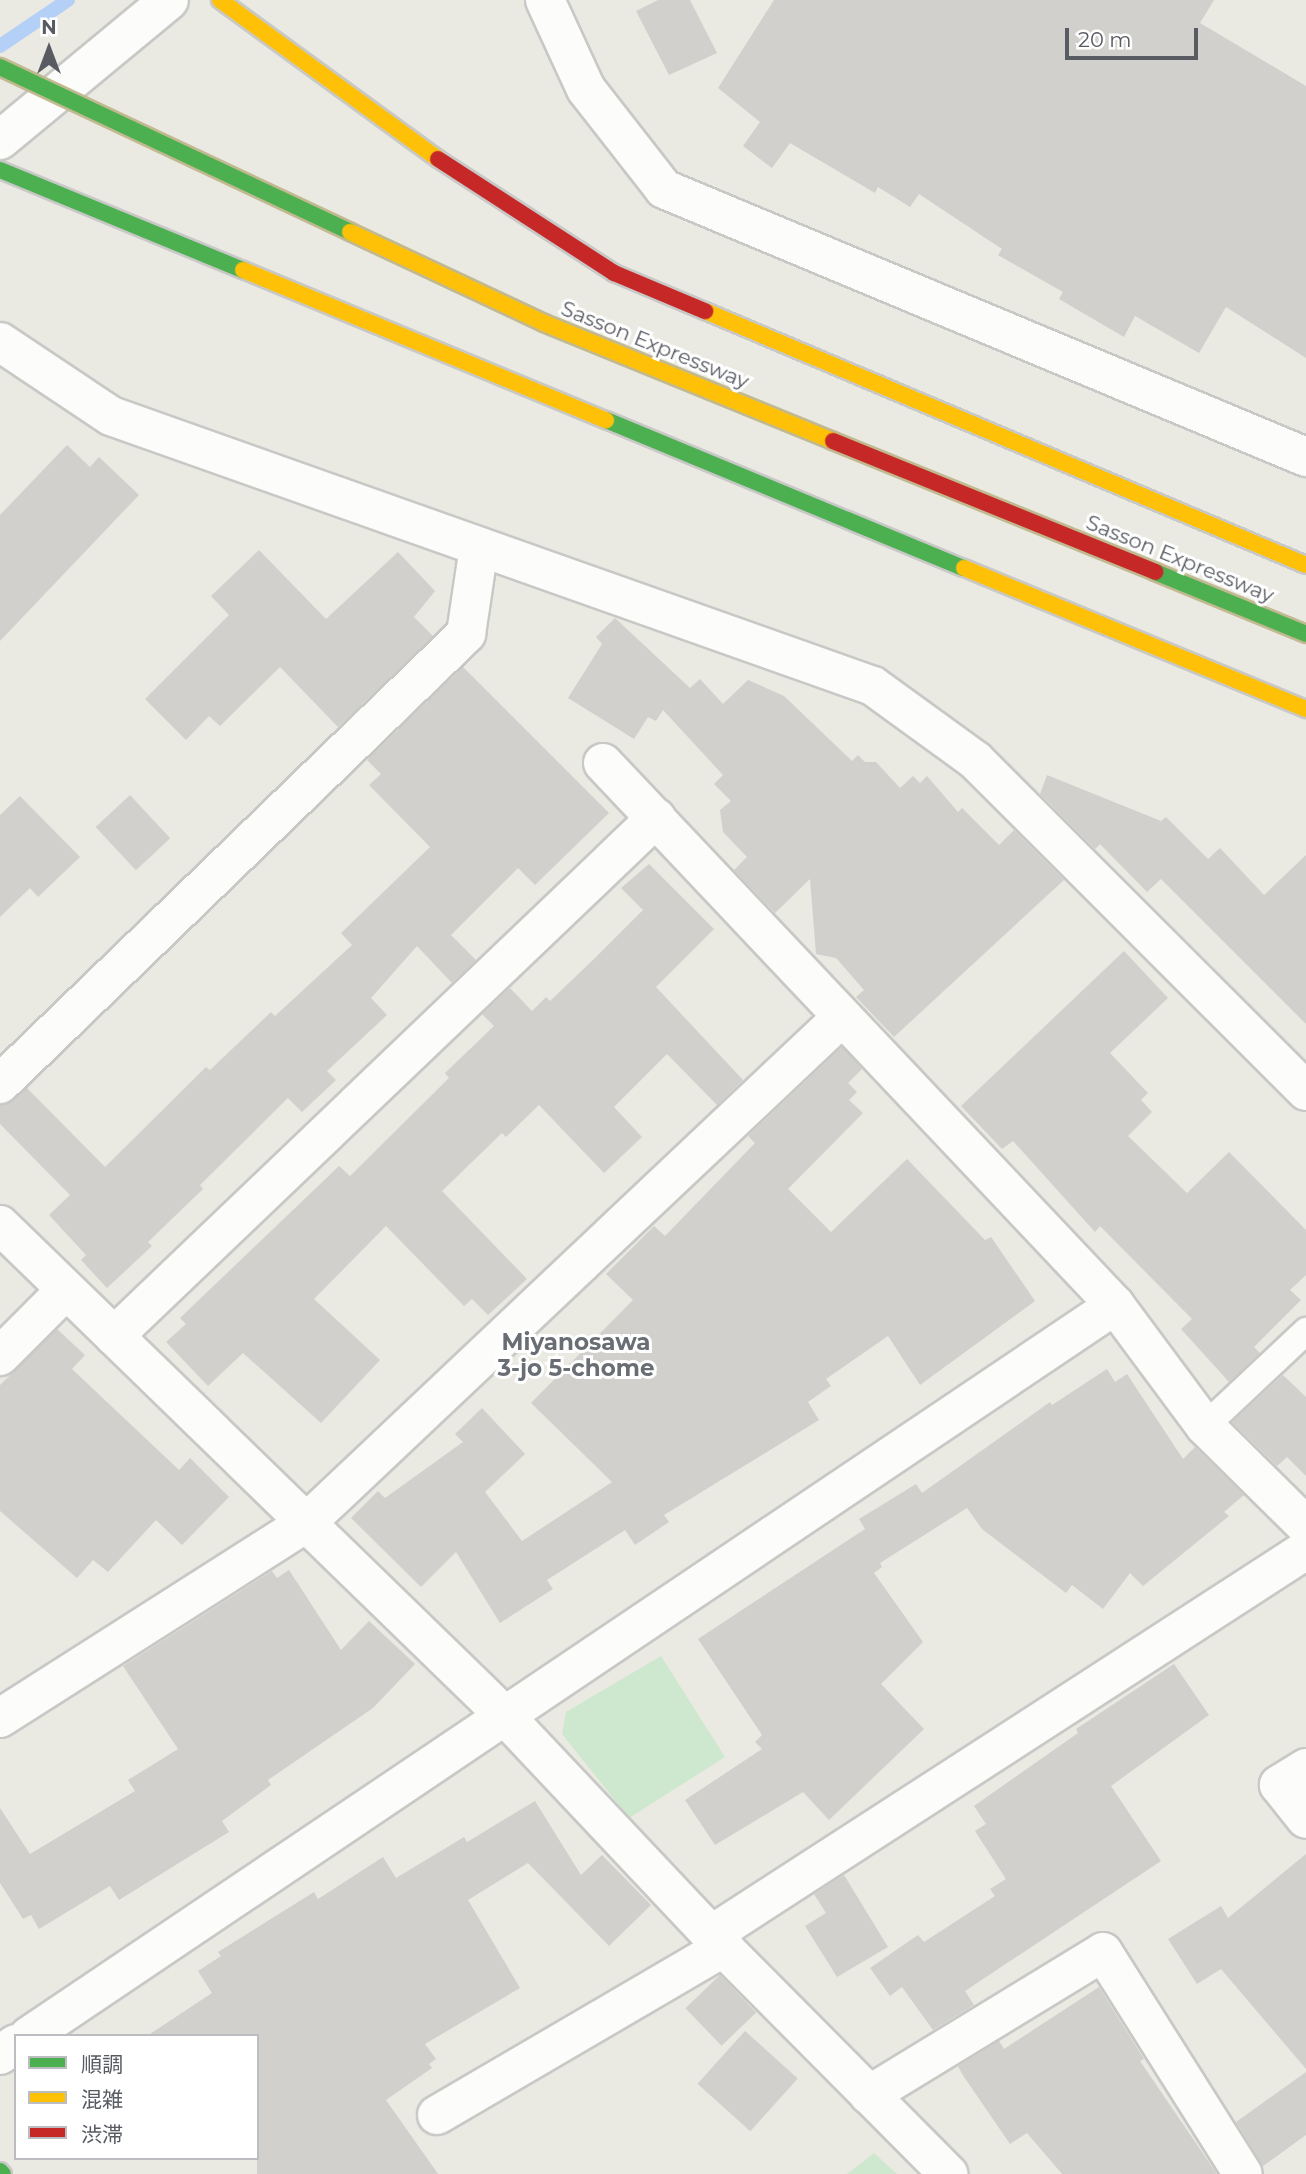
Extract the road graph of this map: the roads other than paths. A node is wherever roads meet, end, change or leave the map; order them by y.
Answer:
1 (169, 0) edge
2 (220, 0) edge
3 (545, 0) edge
4 (0, 67) edge
5 (0, 139) edge
6 (0, 170) edge
7 (0, 342) edge
8 (1306, 457) edge
9 (479, 547) junction
10 (1306, 565) edge
11 (1306, 634) edge
12 (1306, 709) edge
13 (603, 763) dead end
14 (656, 818) junction
15 (842, 1017) junction
16 (1302, 1080) edge
17 (0, 1084) edge
18 (0, 1225) edge
19 (66, 1290) junction
20 (1115, 1305) junction
21 (1306, 1331) edge
22 (114, 1336) junction
23 (0, 1356) edge
24 (1205, 1426) junction
25 (305, 1524) junction
26 (1306, 1526) edge
27 (1306, 1550) edge
28 (6, 1704) edge
29 (504, 1715) junction
30 (1306, 1768) edge
31 (1306, 1818) edge
32 (718, 1941) junction
33 (32, 2034) edge
34 (869, 2095) junction
35 (437, 2115) dead end
36 (947, 2174) edge
37 (1243, 2174) edge

1 - 5 street
2 - 10 highway
3 - 8 street
4 - 11 highway, Sasson Expressway, bridge
6 - 12 highway
7 - 9 street
9 - 16 street
9 - 17 street
13 - 14 street
14 - 15 street
14 - 22 street
15 - 20 street
15 - 25 street
18 - 19 street
19 - 22 street
19 - 23 street
20 - 24 street
20 - 29 street
21 - 24 lane
22 - 25 street
24 - 26 street
25 - 28 street
25 - 29 street
27 - 32 street
29 - 32 street
29 - 33 street
30 - 31 street
32 - 34 street
32 - 35 street
34 - 36 street
34 - 37 street

